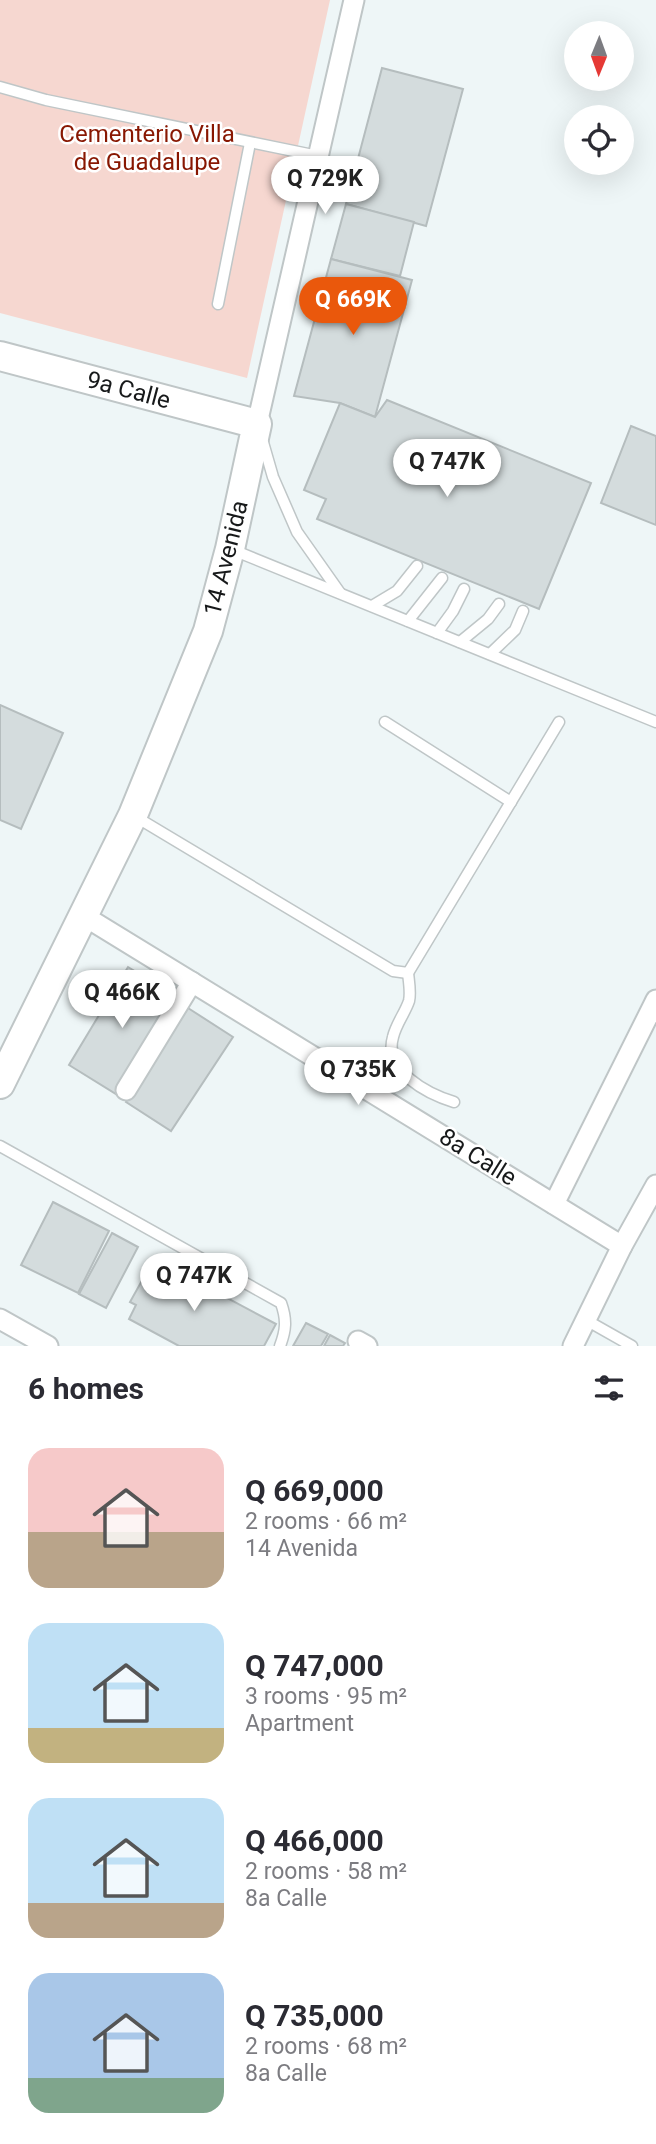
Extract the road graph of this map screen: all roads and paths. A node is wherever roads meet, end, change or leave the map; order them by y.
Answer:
1 (356, 5) edge
2 (0, 78) edge
3 (3, 88) edge
4 (250, 143) junction
5 (318, 156) junction
6 (218, 303) dead end
7 (0, 356) edge
8 (257, 424) junction
9 (230, 549) junction
10 (417, 566) dead end
11 (442, 578) dead end
12 (464, 589) dead end
13 (340, 594) junction
14 (499, 604) dead end
15 (372, 606) junction
16 (523, 611) dead end
17 (408, 621) junction
18 (437, 633) junction
19 (460, 642) junction
20 (490, 654) junction
21 (385, 722) dead end
22 (559, 722) dead end
23 (656, 722) edge
24 (512, 802) junction
25 (132, 815) junction
26 (84, 916) junction
27 (408, 973) junction
28 (192, 982) junction
29 (656, 1000) edge
30 (0, 1084) edge
31 (126, 1090) dead end
32 (454, 1102) dead end
33 (0, 1146) edge
34 (656, 1185) edge
35 (554, 1204) junction
36 (622, 1246) junction
37 (0, 1319) edge
38 (586, 1320) junction
39 (48, 1346) edge
40 (280, 1346) edge
41 (573, 1346) edge
42 (632, 1346) edge

1 - 5 street, 14 Avenida
2 - 3 lane
3 - 4 lane
4 - 5 lane
4 - 6 lane
5 - 8 street, 14 Avenida
7 - 8 street, 9a Calle
8 - 9 street, 14 Avenida
8 - 13 lane
9 - 13 lane
9 - 25 street, 14 Avenida
10 - 15 lane
11 - 17 lane
12 - 18 lane
13 - 15 lane
14 - 19 lane
15 - 17 lane
16 - 20 lane
17 - 18 lane
18 - 19 lane
19 - 20 lane
20 - 23 lane
21 - 24 lane
22 - 24 lane
24 - 27 lane
25 - 26 street, 14 Avenida
25 - 27 lane
26 - 28 street, 8a Calle
26 - 30 street, 14 Avenida
27 - 32 lane
28 - 31 street
28 - 35 street, 8a Calle
29 - 35 street
33 - 40 lane
34 - 36 street
35 - 36 street, 8a Calle
36 - 38 street
37 - 39 street
38 - 41 street
38 - 42 lane

